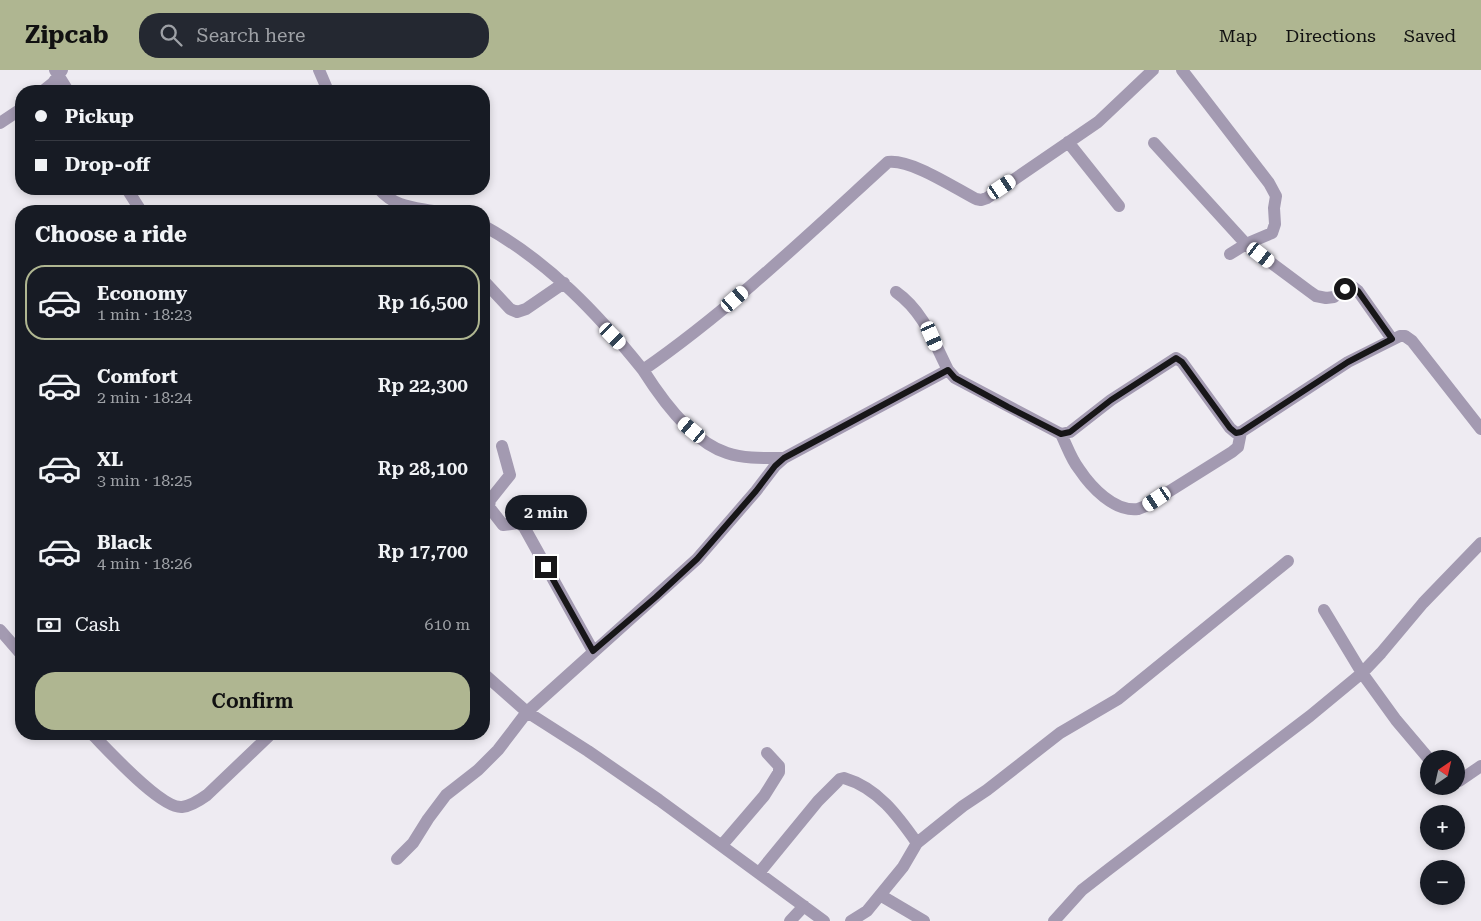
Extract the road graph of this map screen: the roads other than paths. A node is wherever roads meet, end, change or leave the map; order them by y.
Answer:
1 (319, 70) edge
2 (1153, 70) edge
3 (1182, 70) edge
4 (58, 72) edge
5 (50, 85) edge
6 (65, 85) edge
7 (325, 85) edge
8 (15, 113) edge
9 (0, 123) edge
10 (1068, 142) junction
11 (1154, 143) dead end
12 (385, 195) edge
13 (404, 205) edge
14 (1119, 206) dead end
15 (490, 230) edge
16 (1246, 244) junction
17 (1230, 254) dead end
18 (564, 283) junction
19 (490, 287) edge
20 (896, 292) dead end
21 (1392, 339) junction
22 (643, 370) junction
23 (948, 370) junction
24 (1481, 429) edge
25 (1241, 432) junction
26 (1061, 434) junction
27 (502, 446) dead end
28 (784, 458) junction
29 (490, 500) edge
30 (490, 509) edge
31 (1481, 544) edge
32 (1288, 561) dead end
33 (1324, 610) dead end
34 (0, 630) edge
35 (15, 647) edge
36 (593, 651) junction
37 (1362, 673) junction
38 (490, 679) edge
39 (527, 712) junction
40 (98, 740) edge
41 (265, 740) edge
42 (1421, 750) edge
43 (767, 753) dead end
44 (1481, 766) edge
45 (1465, 776) edge
46 (917, 843) junction
47 (722, 845) junction
48 (397, 859) dead end
49 (759, 873) junction
50 (880, 895) junction
51 (804, 906) junction
52 (790, 921) edge
53 (824, 921) edge
54 (851, 921) edge
55 (924, 921) edge
56 (1054, 921) edge

1 - 7 street
2 - 10 street
3 - 16 street
4 - 5 street
4 - 6 street
8 - 9 street
10 - 14 street
10 - 22 street
11 - 16 street
12 - 13 street
15 - 18 street
16 - 17 street
16 - 21 street
18 - 19 street
18 - 22 street
20 - 23 street
21 - 24 street
21 - 25 street
22 - 28 street
23 - 26 street
23 - 28 street
25 - 26 street
25 - 26 street
27 - 29 street
28 - 36 street
30 - 36 street
31 - 37 street
32 - 46 street
33 - 37 street
34 - 35 street
36 - 39 street
37 - 42 street
37 - 56 street
38 - 39 street
39 - 47 street
39 - 48 street
40 - 41 street
43 - 47 street
44 - 45 street
46 - 49 street
46 - 50 street
47 - 49 street
49 - 51 street
50 - 54 street
50 - 55 street
51 - 52 street
51 - 53 street

